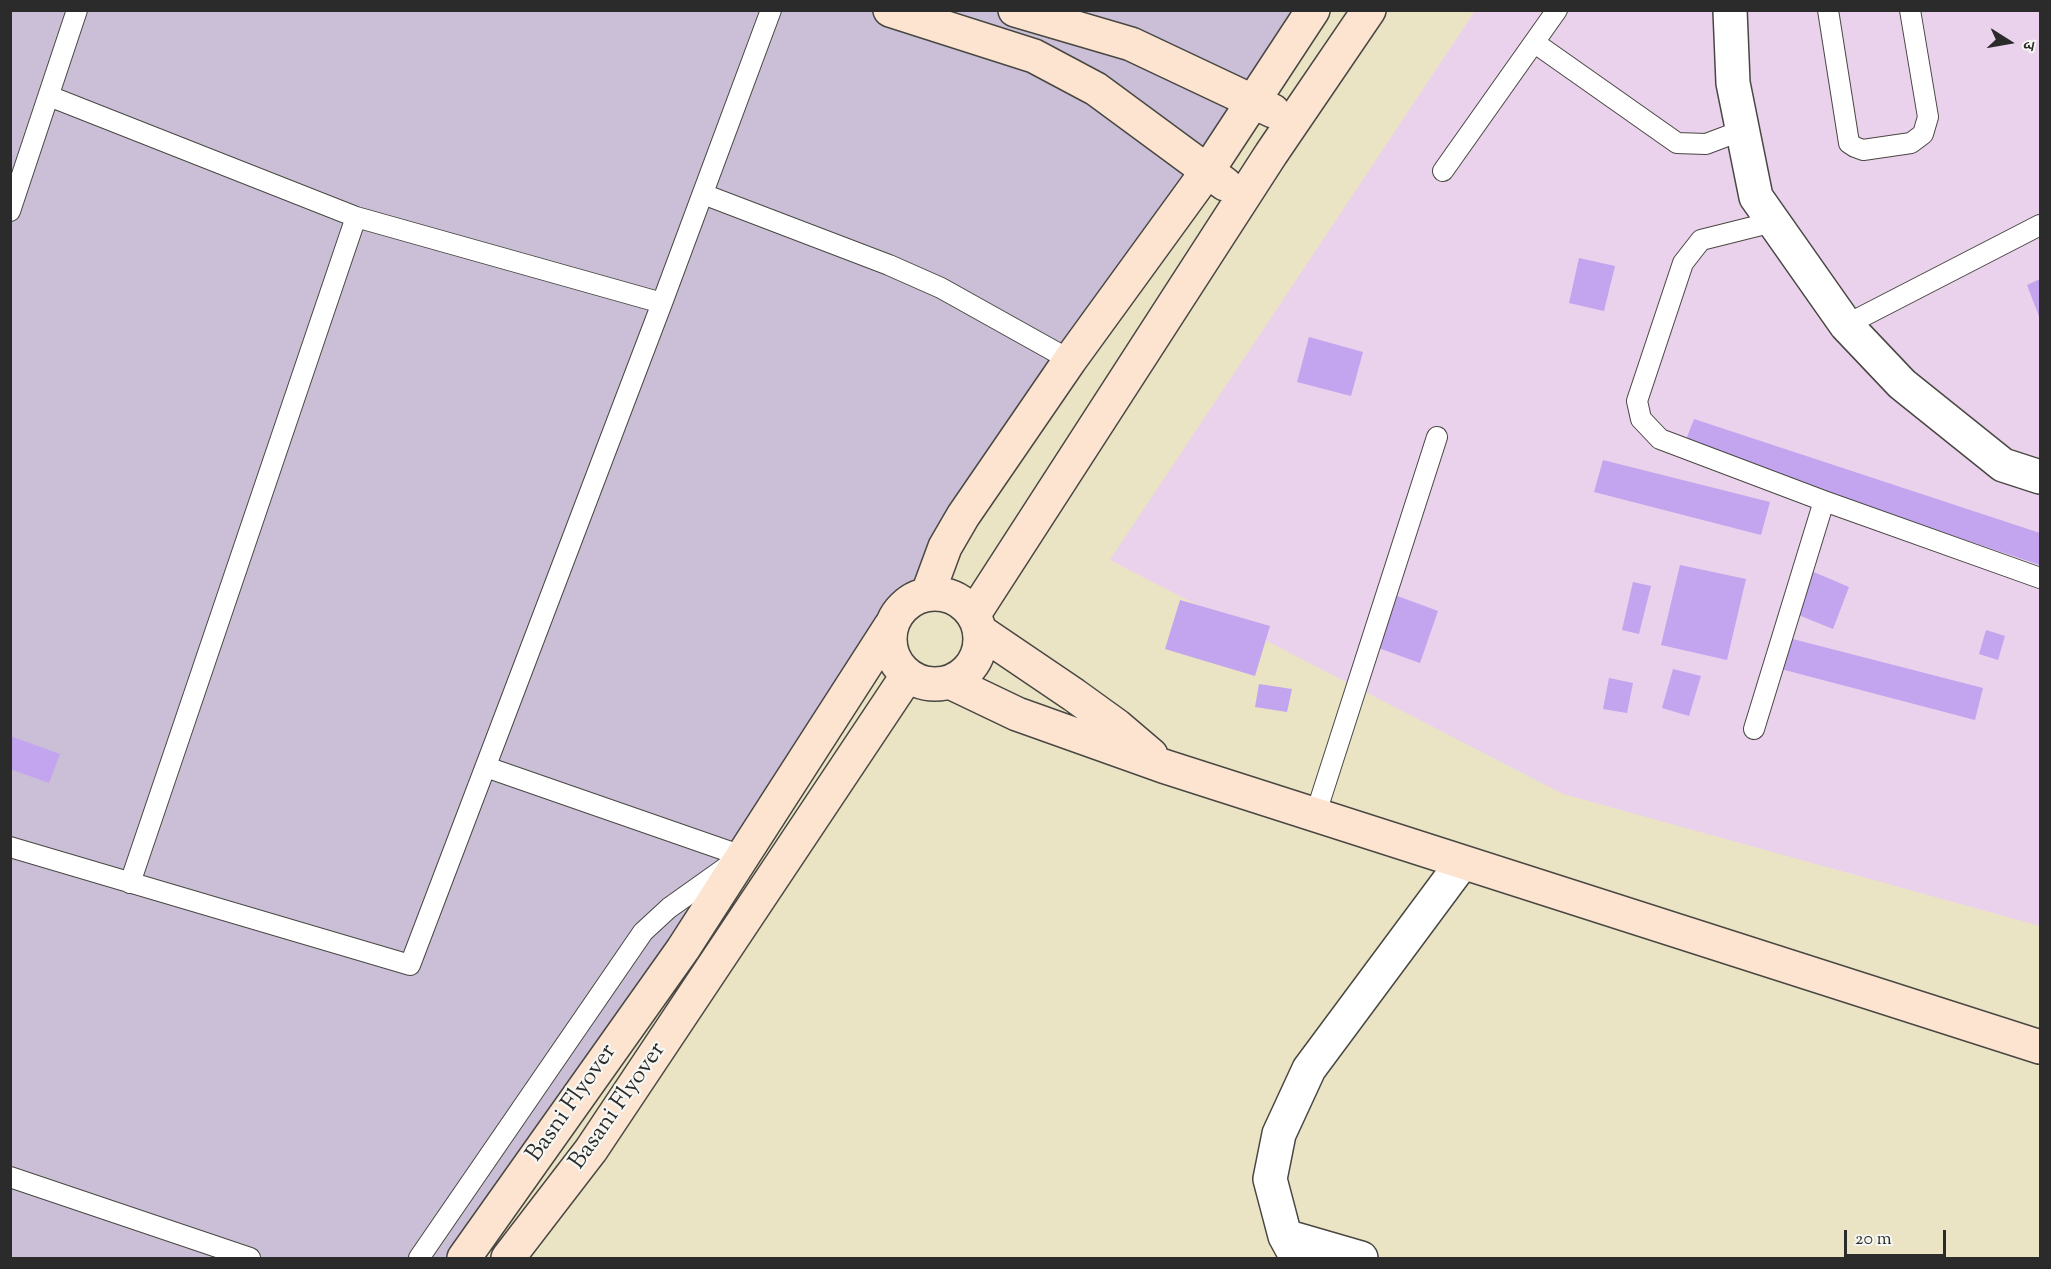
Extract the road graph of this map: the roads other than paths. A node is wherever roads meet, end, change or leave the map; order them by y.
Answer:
1 (77, 10) edge
2 (771, 10) edge
3 (890, 10) edge
4 (1016, 10) edge
5 (1313, 10) edge
6 (1369, 10) edge
7 (1557, 10) edge
8 (1730, 10) edge
9 (1828, 10) edge
10 (1910, 10) edge
11 (1534, 43) junction
12 (49, 96) junction
13 (1254, 101) junction
14 (1293, 122) junction
15 (1743, 130) junction
16 (1208, 171) junction
17 (1443, 171) dead end
18 (703, 194) junction
19 (1243, 198) junction
20 (10, 211) edge
21 (356, 217) junction
22 (1773, 222) junction
23 (2040, 225) edge
24 (662, 303) junction
25 (1846, 325) junction
26 (1070, 360) junction
27 (1437, 437) dead end
28 (2040, 477) edge
29 (1824, 501) junction
30 (2040, 578) edge
31 (928, 593) junction
32 (977, 623) junction
33 (890, 627) junction
34 (907, 676) junction
35 (950, 682) junction
36 (1754, 729) dead end
37 (1163, 766) junction
38 (486, 768) junction
39 (1315, 816) junction
40 (10, 848) edge
41 (742, 856) junction
42 (1462, 863) junction
43 (130, 883) junction
44 (2040, 1047) edge
45 (10, 1177) edge
46 (1291, 1247) edge
47 (250, 1258) edge
48 (419, 1258) edge
49 (464, 1258) edge
50 (508, 1258) edge
51 (1361, 1258) edge

1 - 12 lane
2 - 18 lane
3 - 16 main road
4 - 13 main road
5 - 13 main road
6 - 14 main road
7 - 11 lane
8 - 15 street
9 - 10 lane
11 - 15 lane
11 - 17 lane
12 - 20 lane
12 - 21 lane
13 - 14 main road
13 - 16 main road
14 - 19 main road
15 - 22 street
16 - 19 main road
16 - 26 main road
18 - 24 lane
18 - 26 lane
19 - 32 main road
21 - 24 lane
21 - 43 lane
22 - 25 street
22 - 29 lane
23 - 25 lane
24 - 38 lane
25 - 28 street
26 - 31 main road
27 - 39 lane
29 - 30 lane
29 - 36 lane
31 - 32 main road
31 - 33 main road
32 - 35 main road
32 - 37 main road
33 - 34 main road
33 - 41 main road
34 - 35 main road
34 - 50 main road, Basani Flyover
35 - 37 main road
37 - 39 main road
38 - 41 lane
38 - 43 lane
39 - 42 main road
40 - 43 lane
41 - 48 lane
41 - 49 main road, Basni Flyover
42 - 44 main road
42 - 46 street
45 - 47 lane
46 - 51 street

